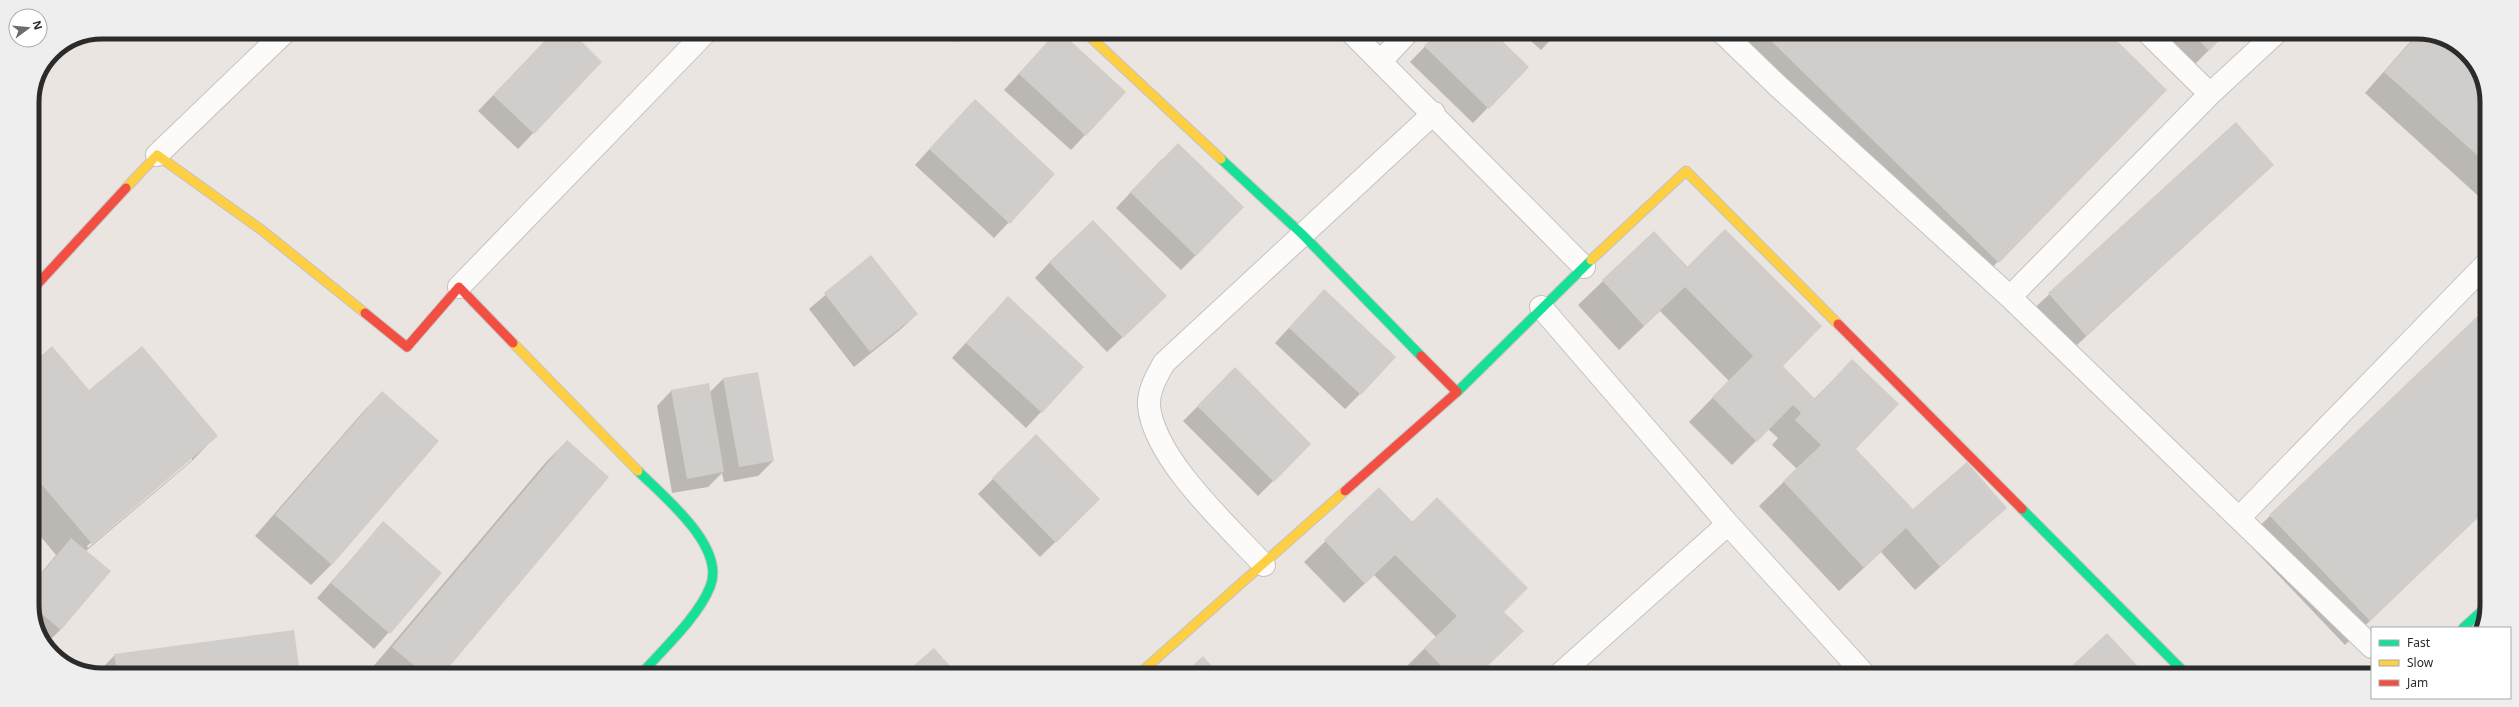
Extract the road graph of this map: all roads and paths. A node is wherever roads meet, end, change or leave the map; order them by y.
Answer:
1 (278, 39) edge
2 (699, 39) edge
3 (1092, 39) edge
4 (1358, 39) edge
5 (1402, 39) edge
6 (1729, 39) edge
7 (2154, 39) edge
8 (2270, 39) edge
9 (1382, 61) junction
10 (2210, 94) junction
11 (1434, 113) junction
12 (157, 155) junction
13 (1303, 235) junction
14 (1584, 266) junction
15 (2480, 270) edge
16 (39, 282) edge
17 (459, 287) junction
18 (2010, 296) junction
19 (1541, 307) junction
20 (1457, 392) junction
21 (2239, 518) junction
22 (1728, 524) junction
23 (1264, 565) junction
24 (2479, 614) edge
25 (2464, 627) edge
26 (2371, 646) edge
27 (646, 668) edge
28 (1146, 668) edge
29 (1567, 668) edge
30 (1859, 668) edge
31 (2180, 668) edge

1 - 12 street
2 - 17 street
3 - 13 street
4 - 9 street
5 - 9 street
6 - 18 street
7 - 10 street
8 - 10 street
9 - 11 street
10 - 18 street
11 - 13 street
11 - 14 street
12 - 16 street
12 - 17 street
13 - 20 street
13 - 23 street
14 - 19 street
14 - 31 street
15 - 21 street
17 - 27 street
18 - 21 street
19 - 20 street
19 - 22 street
20 - 23 street
21 - 26 street
22 - 29 street
22 - 30 street
23 - 28 street
24 - 25 street

